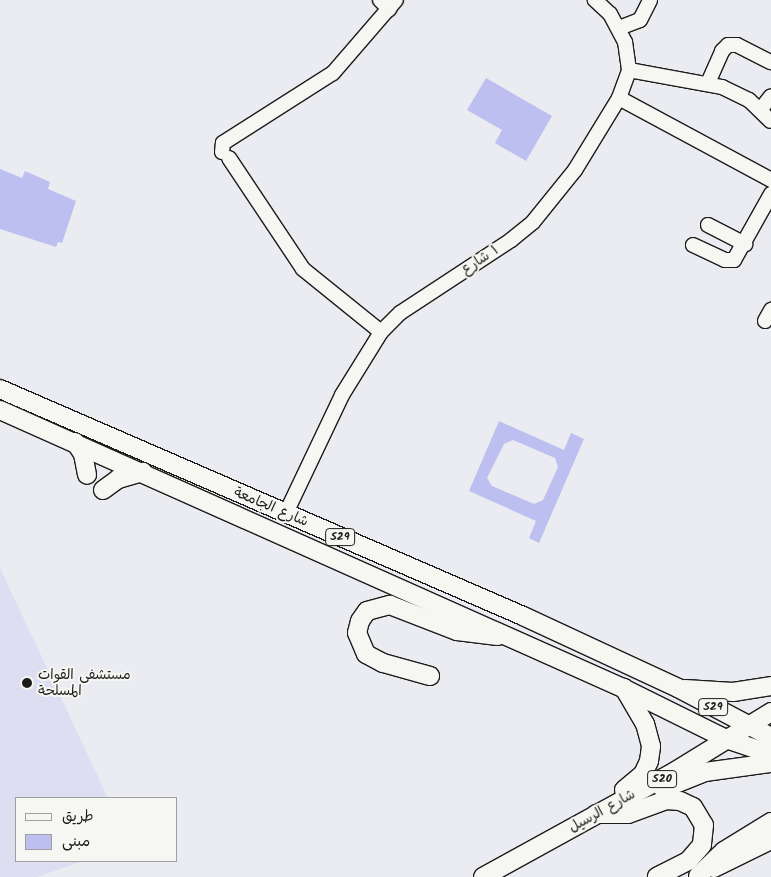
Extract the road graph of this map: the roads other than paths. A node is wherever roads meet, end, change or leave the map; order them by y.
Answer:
1 (595, 0) edge
2 (650, 0) edge
3 (389, 3) edge
4 (619, 28) junction
5 (771, 62) edge
6 (629, 70) junction
7 (708, 83) junction
8 (771, 96) edge
9 (619, 98) junction
10 (761, 109) junction
11 (771, 121) edge
12 (771, 180) edge
13 (771, 194) edge
14 (708, 225) dead end
15 (745, 244) junction
16 (693, 245) dead end
17 (381, 332) junction
18 (0, 389) edge
19 (0, 410) edge
20 (75, 442) junction
21 (143, 472) junction
22 (88, 475) dead end
23 (103, 490) dead end
24 (286, 513) junction
25 (508, 636) junction
26 (430, 676) dead end
27 (771, 686) edge
28 (624, 688) junction
29 (678, 688) junction
30 (771, 712) edge
31 (749, 725) junction
32 (771, 737) edge
33 (726, 739) junction
34 (770, 761) edge
35 (613, 804) junction
36 (595, 814) junction
37 (771, 822) edge
38 (557, 836) junction
39 (771, 840) edge
40 (771, 852) edge
41 (697, 876) edge
42 (483, 877) edge
43 (657, 877) edge
44 (719, 877) edge

1 - 4 street, ١ شارع
2 - 4 street
3 - 17 street
4 - 6 street, ١ شارع
5 - 7 street
6 - 7 street
6 - 9 street, ١ شارع
7 - 10 street
8 - 10 street
9 - 12 street
9 - 17 street, ١ شارع
10 - 11 street
13 - 15 street
14 - 15 street
15 - 16 street
17 - 24 street, ١ شارع
18 - 24 main road, شارع الجامعة / S29
19 - 20 main road, شارع الجامعة / S29
20 - 21 main road, شارع الجامعة / S29
20 - 22 main road
21 - 23 main road
21 - 25 main road, شارع الجامعة / S29
24 - 29 main road, شارع الجامعة / S29
25 - 26 main road
25 - 28 main road, شارع الجامعة / S29
27 - 29 main road
28 - 33 main road, S29
28 - 38 main road
29 - 31 main road, S29
30 - 31 main road, شارع الرسيل / S20
31 - 32 main road, S29
31 - 33 main road, شارع الرسيل / S20
33 - 34 main road
33 - 35 main road, شارع الرسيل / S20
34 - 35 main road
35 - 36 main road, شارع الرسيل / S20
36 - 38 main road, شارع الرسيل / S20
36 - 43 main road
37 - 41 main road
38 - 42 main road, شارع الرسيل / S20
39 - 41 main road
40 - 44 main road

